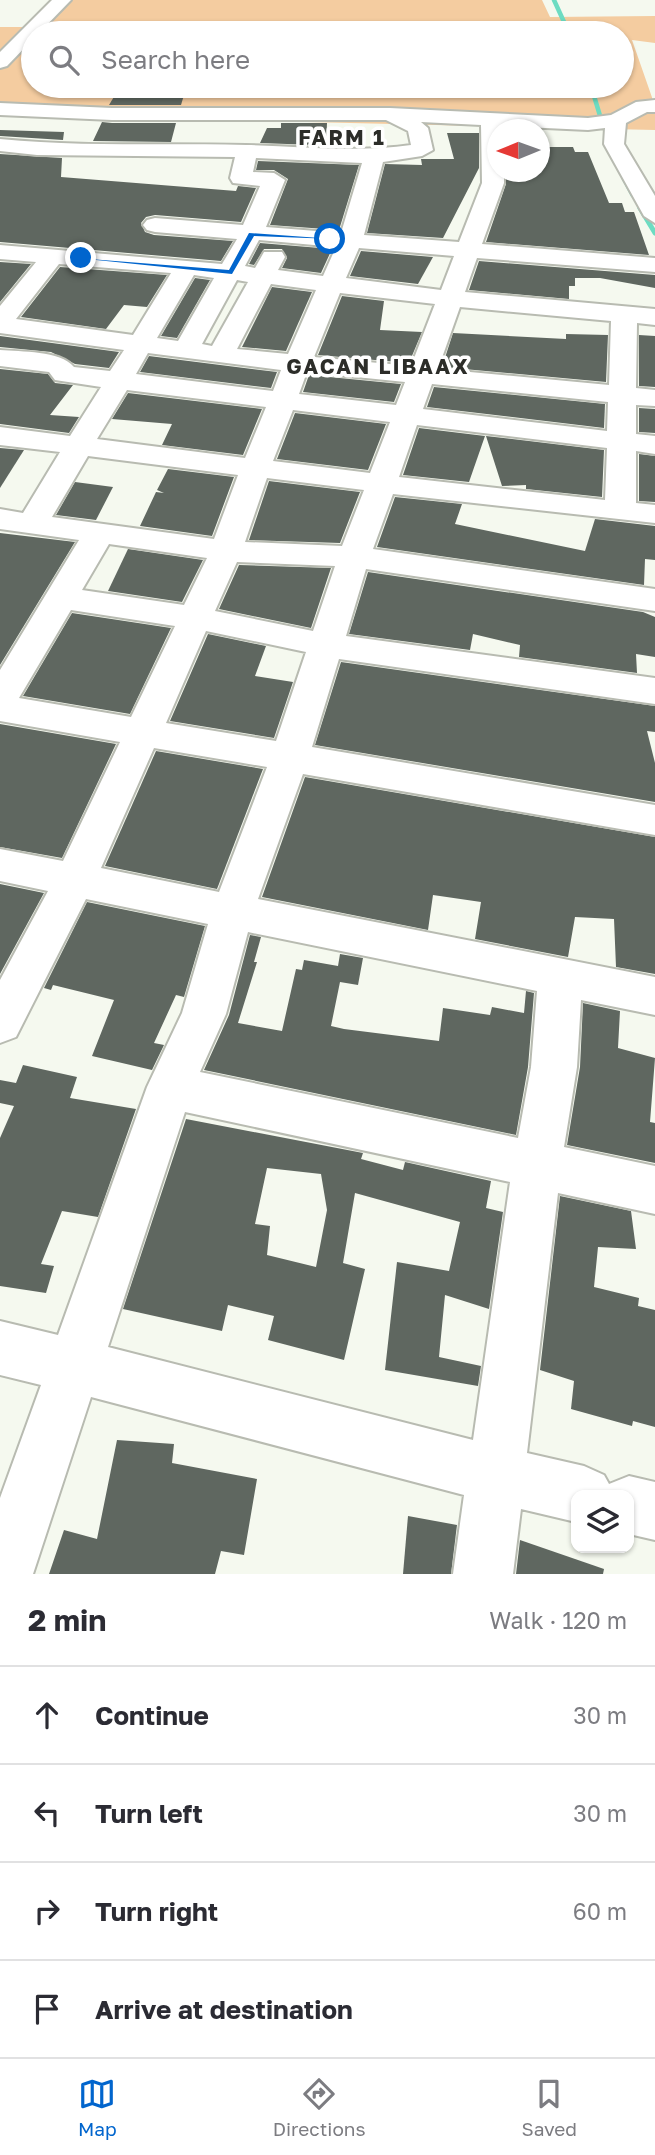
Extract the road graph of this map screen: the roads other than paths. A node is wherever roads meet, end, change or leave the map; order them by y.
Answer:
1 (62, 0) edge
2 (41, 21) edge
3 (21, 41) edge
4 (0, 62) edge
5 (655, 106) edge
6 (0, 109) edge
7 (390, 114) junction
8 (489, 119) edge
9 (616, 120) junction
10 (550, 122) edge
11 (0, 145) edge
12 (247, 151) junction
13 (374, 157) junction
14 (0, 164) edge
15 (63, 164) dead end
16 (493, 182) edge
17 (655, 216) edge
18 (155, 225) dead end
19 (251, 234) junction
20 (283, 236) junction
21 (351, 240) junction
22 (470, 251) junction
23 (54, 255) junction
24 (9, 259) edge
25 (655, 265) edge
26 (187, 267) junction
27 (232, 272) junction
28 (264, 278) junction
29 (331, 284) junction
30 (449, 298) junction
31 (624, 316) junction
32 (655, 317) edge
33 (0, 324) edge
34 (139, 341) junction
35 (187, 348) junction
36 (232, 356) junction
37 (0, 358) edge
38 (300, 362) junction
39 (421, 373) junction
40 (65, 374) junction
41 (117, 379) junction
42 (229, 392) junction
43 (622, 395) junction
44 (655, 398) edge
45 (285, 399) junction
46 (408, 413) junction
47 (98, 414) junction
48 (0, 436) edge
49 (619, 440) junction
50 (80, 444) junction
51 (655, 444) edge
52 (256, 467) junction
53 (383, 485) junction
54 (620, 510) junction
55 (655, 514) edge
56 (0, 519) edge
57 (33, 522) junction
58 (100, 532) junction
59 (226, 551) junction
60 (354, 556) junction
61 (60, 597) junction
62 (655, 600) edge
63 (196, 618) junction
64 (326, 645) junction
65 (655, 691) edge
66 (0, 700) edge
67 (0, 708) edge
68 (144, 732) junction
69 (290, 756) junction
70 (655, 820) edge
71 (0, 865) edge
72 (75, 880) junction
73 (232, 913) junction
74 (560, 978) junction
75 (655, 996) edge
76 (0, 1023) edge
77 (170, 1087) junction
78 (537, 1165) junction
79 (655, 1190) edge
80 (0, 1348) edge
81 (74, 1364) junction
82 (497, 1476) junction
83 (571, 1492) edge
84 (634, 1506) edge
85 (655, 1511) edge
86 (3, 1574) edge
87 (483, 1574) edge

1 - 2 street
3 - 4 street
5 - 9 street
6 - 7 street
7 - 8 street
7 - 13 street
9 - 10 street
9 - 17 street
11 - 12 street
12 - 13 street
12 - 19 street
13 - 21 street
14 - 15 street
16 - 22 street
18 - 19 street
19 - 20 street
19 - 27 street
20 - 21 street
20 - 28 street
21 - 22 street
21 - 29 street
22 - 25 street
22 - 30 street
23 - 24 street
23 - 26 street
23 - 33 street
26 - 27 street
26 - 34 street
27 - 28 street
27 - 35 street
28 - 29 street
28 - 36 street
29 - 30 street
29 - 38 street
30 - 31 street
30 - 39 street
31 - 32 street
31 - 43 street
33 - 34 street
34 - 35 street
34 - 41 street
35 - 36 street
36 - 38 street
36 - 42 street
37 - 40 street
38 - 39 street
38 - 45 street
39 - 43 street
39 - 46 street
40 - 41 street
40 - 47 street
41 - 42 street
41 - 47 street
42 - 45 street
43 - 44 street
43 - 49 street
45 - 46 street
45 - 52 street
46 - 49 street
46 - 53 street
47 - 50 street
48 - 50 street
49 - 51 street
49 - 54 street
50 - 52 street
50 - 57 street
52 - 53 street
52 - 59 street
53 - 54 street
53 - 60 street
54 - 55 street
56 - 57 street
57 - 58 street
58 - 59 street
58 - 61 street
59 - 60 street
59 - 63 street
60 - 62 street
60 - 64 street
61 - 63 street
61 - 66 street
63 - 64 street
63 - 68 street
64 - 65 street
64 - 69 street
67 - 68 street
68 - 69 street
68 - 72 street
69 - 70 street
69 - 73 street
71 - 72 street
72 - 73 street
72 - 76 street
73 - 74 street
73 - 77 street
74 - 75 street
74 - 78 street
77 - 78 street
77 - 81 street
78 - 79 street
78 - 82 street
80 - 81 street
81 - 82 street
81 - 86 street
82 - 83 street
82 - 87 street
84 - 85 street

